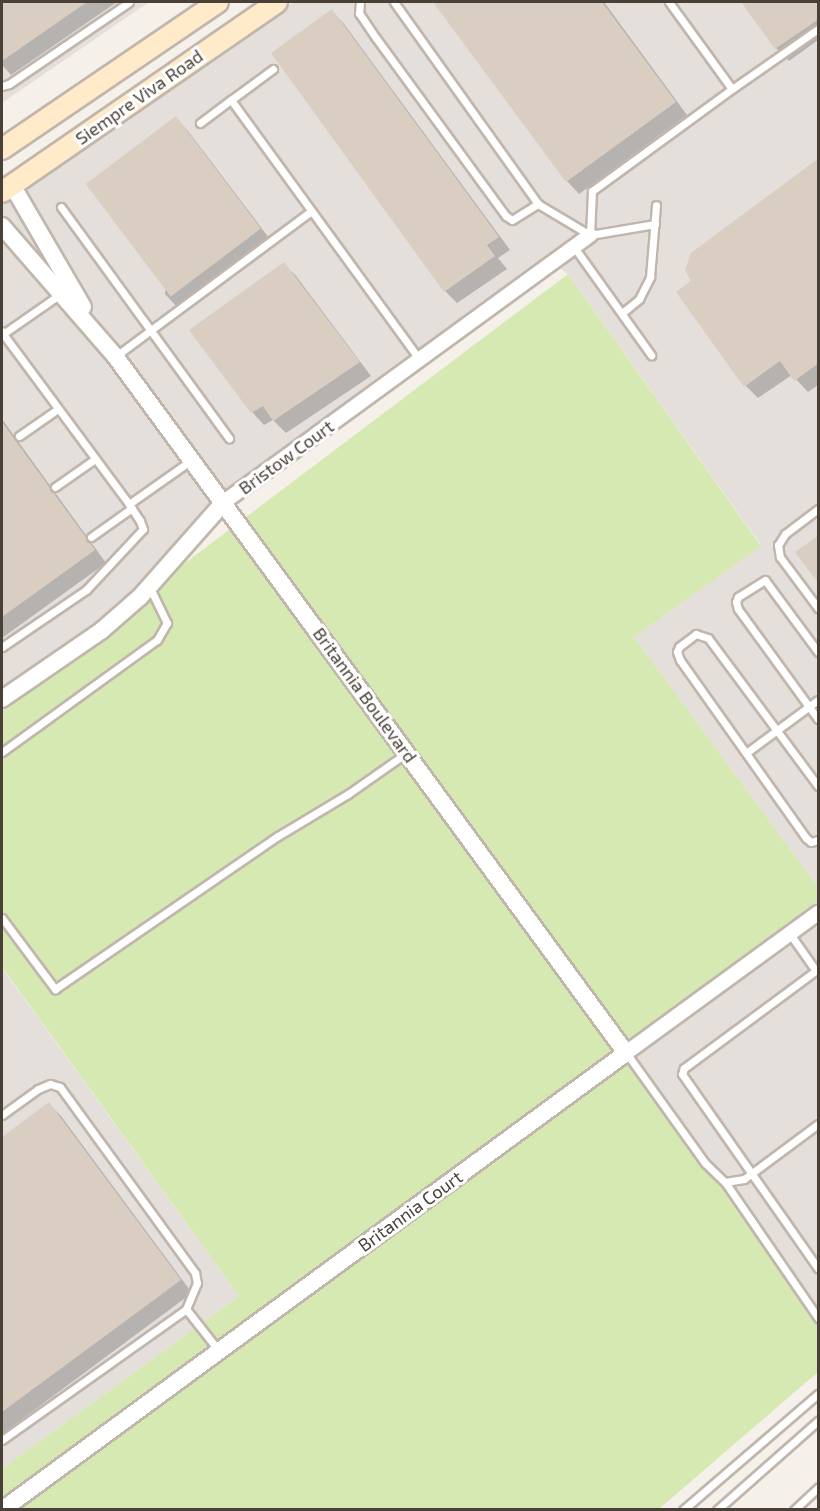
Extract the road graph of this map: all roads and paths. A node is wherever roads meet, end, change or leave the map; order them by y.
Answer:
1 (129, 2) edge
2 (218, 2) edge
3 (277, 2) edge
4 (360, 2) edge
5 (394, 2) edge
6 (669, 2) edge
7 (819, 29) edge
8 (273, 69) dead end
9 (2, 86) edge
10 (732, 90) junction
11 (231, 100) junction
12 (200, 123) dead end
13 (2, 149) edge
14 (5, 183) edge
15 (538, 204) junction
16 (656, 205) dead end
17 (61, 207) dead end
18 (311, 211) junction
19 (655, 224) junction
20 (2, 226) edge
21 (590, 235) junction
22 (574, 247) junction
23 (62, 293) junction
24 (621, 313) junction
25 (150, 330) junction
26 (3, 335) edge
27 (102, 339) junction
28 (651, 355) dead end
29 (115, 356) junction
30 (420, 360) junction
31 (58, 409) junction
32 (19, 436) dead end
33 (229, 438) dead end
34 (95, 459) junction
35 (192, 459) junction
36 (55, 487) dead end
37 (224, 502) junction
38 (130, 506) junction
39 (819, 510) edge
40 (91, 537) dead end
41 (149, 586) junction
42 (819, 608) edge
43 (2, 647) edge
44 (819, 652) edge
45 (2, 699) edge
46 (819, 700) edge
47 (810, 707) junction
48 (819, 719) edge
49 (777, 730) junction
50 (2, 752) edge
51 (407, 753) junction
52 (746, 753) junction
53 (819, 786) edge
54 (819, 840) edge
55 (819, 913) edge
56 (2, 918) edge
57 (790, 934) junction
58 (817, 970) edge
59 (626, 1053) junction
60 (2, 1115) edge
61 (819, 1124) edge
62 (751, 1174) junction
63 (725, 1182) junction
64 (819, 1268) edge
65 (186, 1309) junction
66 (819, 1318) edge
67 (219, 1351) junction
68 (819, 1394) edge
69 (819, 1421) edge
70 (2, 1440) edge
71 (819, 1488) edge
72 (2, 1509) edge
73 (683, 1509) edge
74 (717, 1509) edge
75 (794, 1509) edge

1 - 9 lane
2 - 13 main road, Siempre Viva Road
3 - 14 main road, Siempre Viva Road
4 - 15 lane
5 - 15 lane
6 - 10 lane
7 - 10 lane
8 - 11 lane
10 - 21 lane
11 - 12 lane
11 - 18 lane
14 - 27 street, Britannia Boulevard
15 - 21 lane
16 - 19 lane
17 - 25 lane
18 - 25 lane
18 - 30 lane
19 - 21 lane
19 - 24 lane
20 - 23 street, Britannia Boulevard
21 - 22 street, Bristow Court
22 - 24 lane
22 - 30 street, Bristow Court
23 - 26 lane
23 - 27 street, Britannia Boulevard
24 - 28 lane
25 - 29 lane
25 - 33 lane
26 - 31 lane
27 - 29 street, Britannia Boulevard
29 - 35 street, Britannia Boulevard
30 - 37 street, Bristow Court
31 - 32 lane
31 - 34 lane
34 - 36 lane
34 - 38 lane
35 - 37 street, Britannia Boulevard
35 - 38 lane
37 - 41 street, Bristow Court
37 - 51 street, Britannia Boulevard
38 - 40 lane
38 - 43 lane
39 - 42 lane
41 - 45 street, Bristow Court
41 - 50 lane
44 - 47 lane
46 - 47 lane
47 - 48 lane
47 - 49 lane
49 - 52 lane
49 - 52 lane
49 - 53 lane
51 - 56 lane
51 - 59 street, Britannia Boulevard
52 - 54 lane
55 - 57 street, Britannia Court
57 - 58 lane
57 - 59 street, Britannia Court
58 - 62 lane
59 - 63 lane
59 - 67 street, Britannia Court
60 - 65 lane
61 - 62 lane
62 - 63 lane
62 - 64 lane
63 - 66 lane
65 - 67 lane
65 - 70 lane
67 - 72 street, Britannia Court
68 - 73 lane
69 - 74 lane
71 - 75 lane

